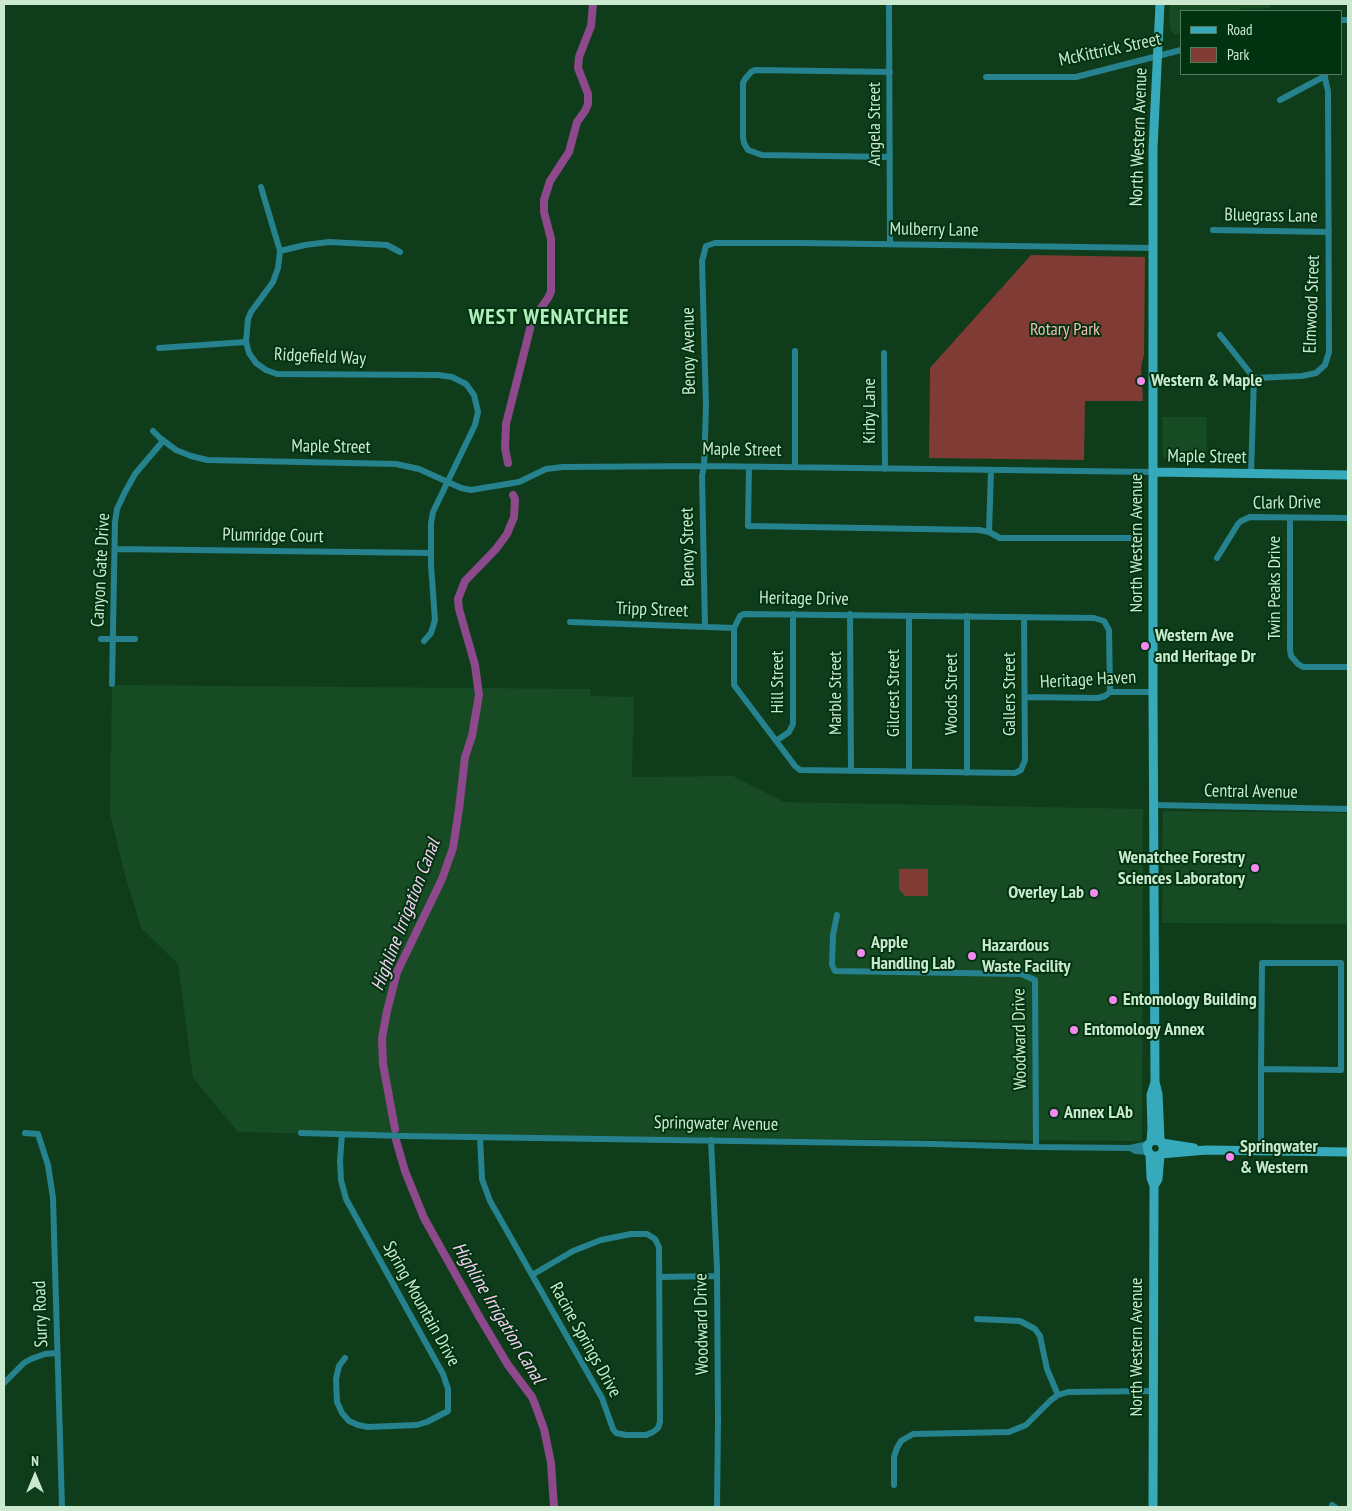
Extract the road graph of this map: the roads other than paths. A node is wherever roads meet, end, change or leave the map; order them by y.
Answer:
1 (889, 4) edge
2 (1160, 4) edge
3 (1180, 50) edge
4 (1158, 55) junction
5 (890, 72) junction
6 (1325, 75) edge
7 (986, 77) dead end
8 (1280, 100) dead end
9 (890, 157) junction
10 (261, 187) dead end
11 (1213, 230) dead end
12 (1329, 232) junction
13 (715, 243) joint
14 (890, 244) junction
15 (1153, 248) junction
16 (280, 251) junction
17 (400, 252) dead end
18 (1220, 335) dead end
19 (246, 342) junction
20 (159, 348) dead end
21 (795, 351) dead end
22 (884, 353) dead end
23 (1254, 378) junction
24 (154, 431) dead end
25 (163, 441) junction
26 (704, 466) junction
27 (749, 467) junction
28 (795, 467) junction
29 (885, 468) junction
30 (991, 470) junction
31 (1153, 472) junction
32 (1251, 474) junction
33 (1348, 475) edge
34 (448, 482) junction
35 (1290, 518) junction
36 (1348, 518) edge
37 (989, 532) junction
38 (1139, 538) dead end
39 (114, 549) junction
40 (430, 553) junction
41 (1217, 558) dead end
42 (793, 614) junction
43 (850, 614) junction
44 (909, 616) junction
45 (967, 616) junction
46 (1024, 617) junction
47 (570, 622) dead end
48 (705, 627) junction
49 (734, 628) junction
50 (101, 639) dead end
51 (113, 639) junction
52 (135, 639) dead end
53 (424, 641) dead end
54 (1348, 667) edge
55 (112, 684) dead end
56 (1110, 692) junction
57 (1153, 692) junction
58 (1024, 697) junction
59 (776, 741) junction
60 (851, 771) junction
61 (909, 771) junction
62 (967, 773) junction
63 (1154, 805) junction
64 (1348, 809) edge
65 (837, 915) dead end
66 (1261, 1069) junction
67 (1155, 1082) junction
68 (26, 1133) dead end
69 (301, 1133) dead end
70 (342, 1134) junction
71 (480, 1137) junction
72 (711, 1140) junction
73 (1161, 1142) junction
74 (1036, 1147) junction
75 (1149, 1148) junction
76 (1206, 1150) junction
77 (1261, 1151) junction
78 (1348, 1152) edge
79 (1160, 1155) junction
80 (1154, 1186) junction
81 (532, 1275) junction
82 (717, 1276) junction
83 (659, 1277) junction
84 (978, 1320) dead end
85 (57, 1353) junction
86 (345, 1358) dead end
87 (4, 1383) edge
88 (1153, 1391) junction
89 (1058, 1395) junction
90 (894, 1485) dead end
91 (62, 1507) edge
92 (717, 1507) edge
93 (1153, 1507) edge

1 - 5 street, Angela Street
2 - 4 main road, North Western Avenue
3 - 4 street, McKittrick Street
4 - 7 street, McKittrick Street
4 - 15 main road, North Western Avenue
5 - 9 street, Angela Street
5 - 9 street
6 - 8 street
6 - 12 street, Elmwood Street
9 - 14 street, Angela Street
10 - 16 street
11 - 12 street, Bluegrass Lane
12 - 23 street, Elmwood Street
13 - 14 street, Mulberry Lane
13 - 26 street, Benoy Avenue
14 - 15 street, Mulberry Lane
15 - 31 main road, North Western Avenue
16 - 17 street
16 - 19 street
18 - 23 street
19 - 20 street
19 - 34 street, Ridgefield Way
21 - 28 street
22 - 29 street, Kirby Lane
23 - 32 street
24 - 25 street, Maple Street
25 - 34 street, Maple Street
25 - 39 street, Canyon Gate Drive
26 - 27 street, Maple Street
26 - 34 street, Maple Street
26 - 48 street, Benoy Street
27 - 28 street, Maple Street
27 - 37 street
28 - 29 street, Maple Street
29 - 30 street, Maple Street
30 - 31 street, Maple Street
30 - 37 street
31 - 32 main road, Maple Street
31 - 57 main road, North Western Avenue
32 - 33 main road, Maple Street
34 - 40 street, Ridgefield Way
35 - 36 street, Clark Drive
35 - 41 street, Clark Drive
35 - 54 street, Twin Peaks Drive
37 - 38 street
39 - 40 street, Plumridge Court
39 - 51 street, Canyon Gate Drive
40 - 53 street, Ridgefield Way
42 - 43 street, Heritage Drive
42 - 49 street, Heritage Drive
42 - 59 street, Hill Street
43 - 44 street, Heritage Drive
43 - 60 street, Marble Street
44 - 45 street, Heritage Drive
44 - 61 street, Gilcrest Street
45 - 46 street, Heritage Drive
45 - 62 street, Woods Street
46 - 56 street, Heritage Drive
46 - 58 street, Gallers Street
47 - 48 street, Tripp Street
48 - 49 street, Tripp Street
49 - 59 street
50 - 51 street
51 - 52 street
51 - 55 street, Canyon Gate Drive
56 - 57 street, Heritage Haven
56 - 58 street, Heritage Haven
57 - 63 main road, North Western Avenue
58 - 62 street, Gallers Street
59 - 60 street
60 - 61 street
61 - 62 street
63 - 64 street, Central Avenue
63 - 67 main road, North Western Avenue
65 - 74 street, Woodward Drive
66 - 66 street
66 - 77 street
67 - 73 main road, North Western Avenue
67 - 75 main road, North Western Avenue
68 - 85 street, Surry Road
69 - 70 street, Springwater Avenue
70 - 71 street, Springwater Avenue
70 - 86 street, Spring Mountain Drive
71 - 72 street, Springwater Avenue
71 - 81 street, Racine Springs Drive
72 - 74 street, Springwater Avenue
72 - 82 street, Woodward Drive
73 - 75 main road
73 - 76 main road
73 - 79 main road, North Western Avenue
74 - 75 street, Springwater Avenue
75 - 79 main road
75 - 80 main road, North Western Avenue
76 - 77 main road
76 - 79 main road
77 - 78 main road
79 - 80 main road, North Western Avenue
80 - 88 main road, North Western Avenue
81 - 83 street, Racine Springs Drive
81 - 83 street, Racine Springs Drive
82 - 83 street
82 - 92 street, Woodward Drive
84 - 89 street
85 - 87 street
85 - 91 street, Surry Road
88 - 89 street
88 - 93 main road, North Western Avenue
89 - 90 street

